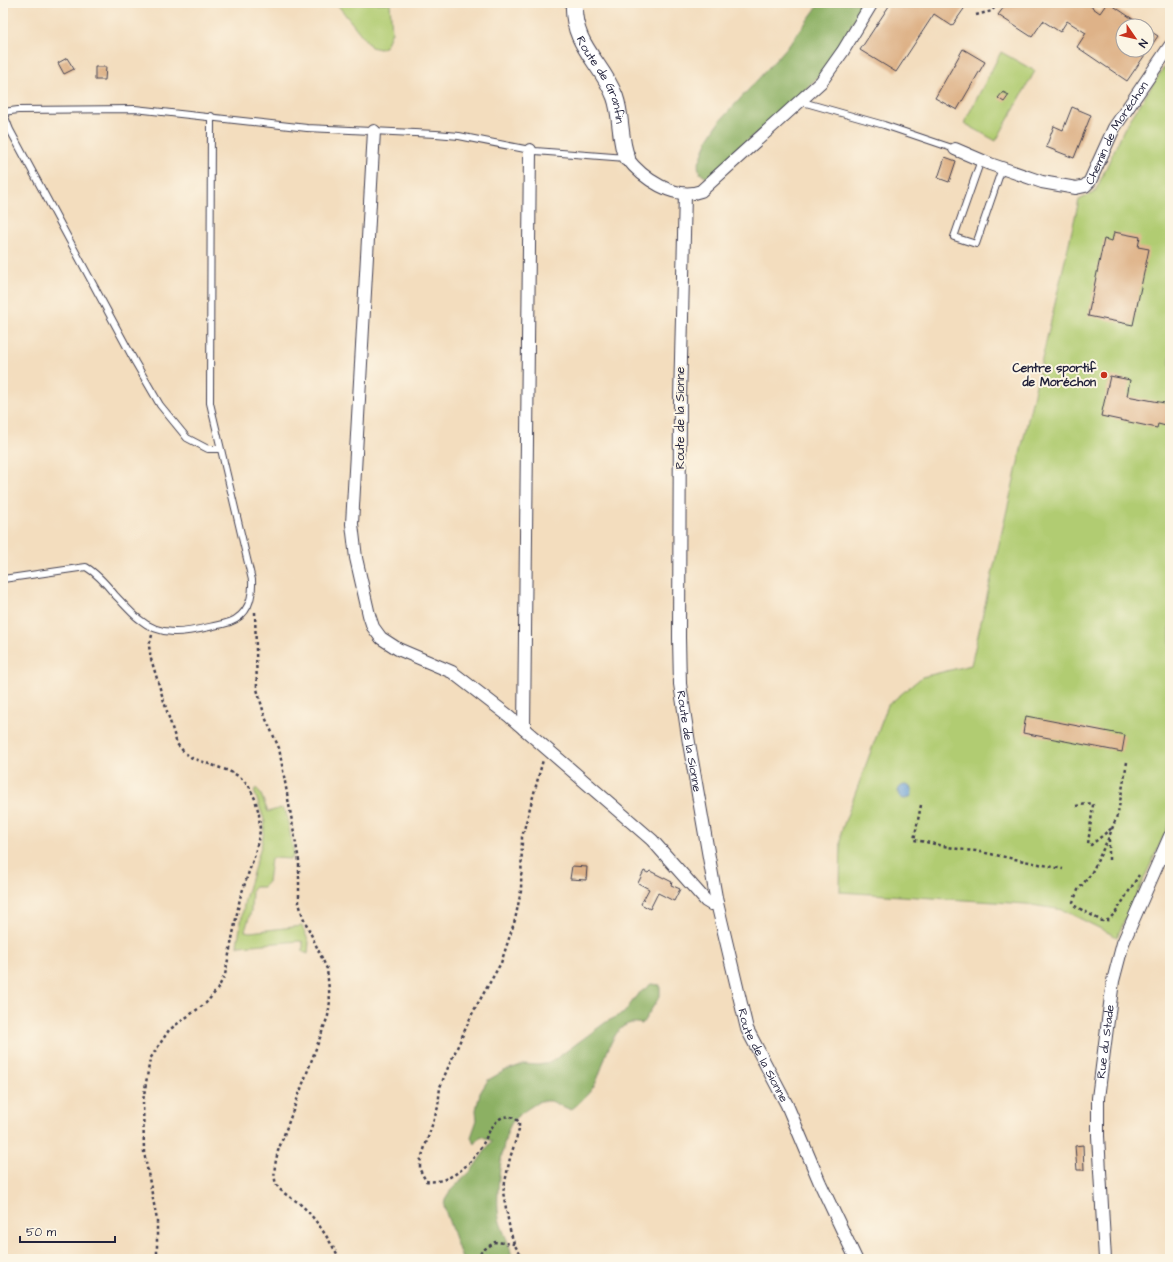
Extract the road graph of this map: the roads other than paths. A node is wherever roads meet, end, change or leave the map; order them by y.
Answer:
1 (574, 3) edge
2 (872, 3) edge
3 (1170, 46) edge
4 (802, 99) junction
5 (3, 112) edge
6 (211, 116) junction
7 (374, 131) junction
8 (955, 149) joint
9 (530, 150) junction
10 (627, 158) junction
11 (981, 160) junction
12 (1002, 168) junction
13 (685, 194) junction
14 (220, 449) junction
15 (3, 578) edge
16 (524, 729) junction
17 (1170, 836) edge
18 (717, 903) junction
19 (856, 1259) edge
20 (1105, 1259) edge

1 - 10 street, Route de Granfin
2 - 4 street
3 - 12 street, Chemin de Moréchon
4 - 8 lane
4 - 13 street
5 - 6 lane
5 - 14 lane
6 - 7 lane
6 - 14 lane
7 - 9 lane
7 - 16 street
8 - 11 street, Chemin de Moréchon
9 - 10 lane
9 - 16 street
10 - 13 street
11 - 12 street, Chemin de Moréchon
11 - 12 lane
13 - 18 street, Route de la Sionne
14 - 15 lane
16 - 18 street
17 - 20 street, Rue du Stade
18 - 19 street, Route de la Sionne

